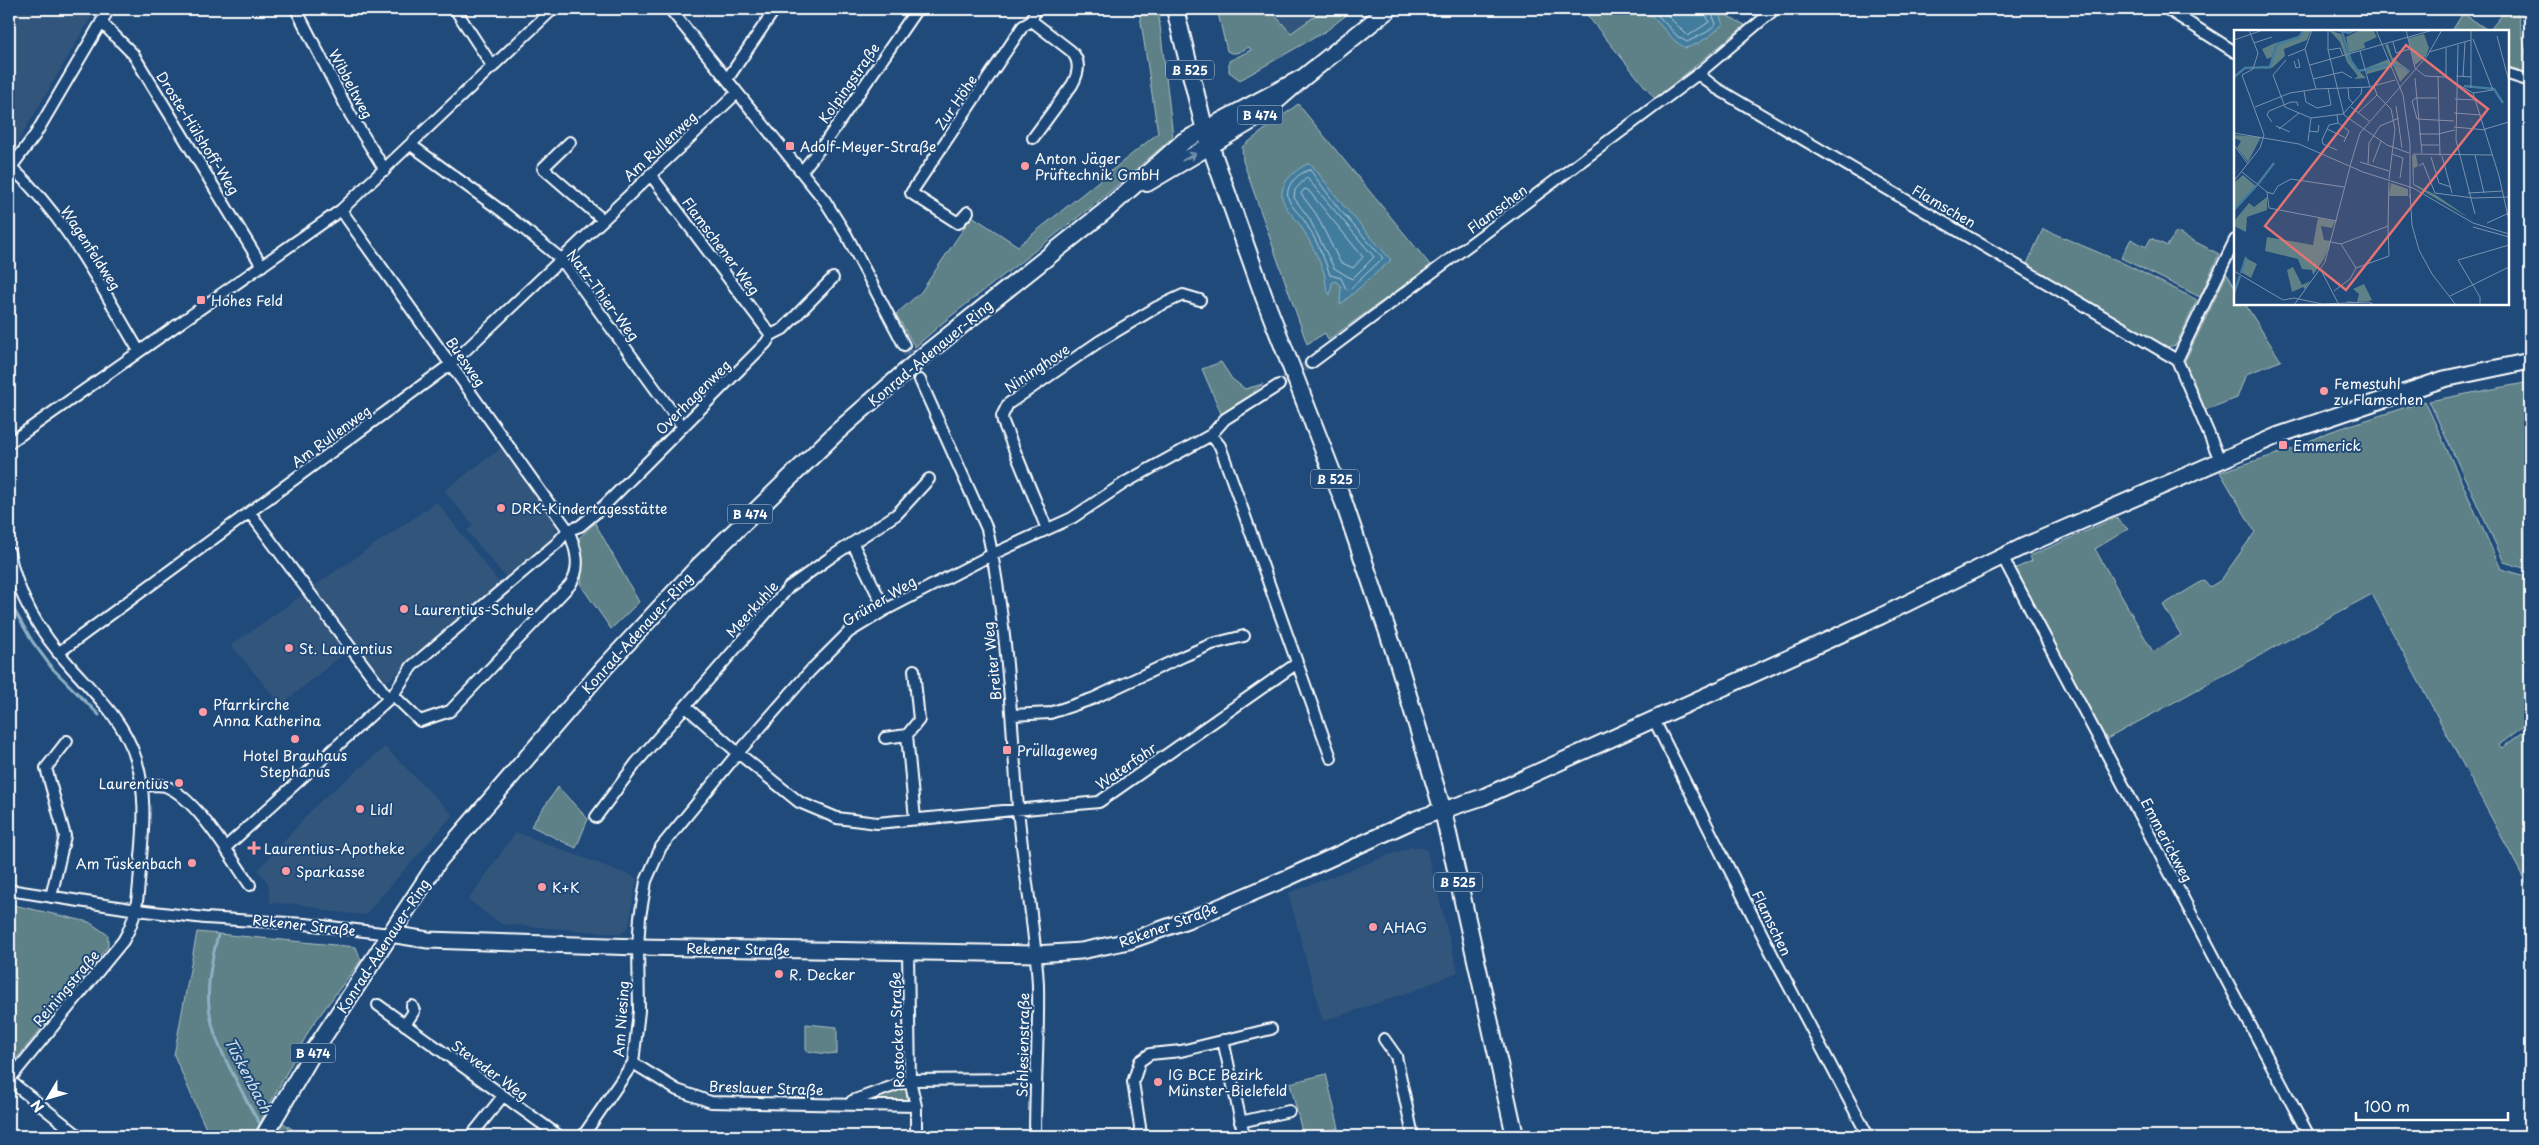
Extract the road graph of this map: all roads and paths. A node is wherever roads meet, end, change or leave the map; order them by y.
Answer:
1 (109, 9) edge
2 (296, 9) edge
3 (454, 9) edge
4 (553, 9) edge
5 (670, 9) edge
6 (775, 9) edge
7 (917, 9) edge
8 (1035, 9) edge
9 (1175, 9) edge
10 (1389, 9) edge
11 (1774, 9) edge
12 (2167, 9) edge
13 (1032, 21) junction
14 (101, 22) junction
15 (2234, 51) edge
16 (493, 67) junction
17 (1698, 74) junction
18 (2509, 74) edge
19 (1304, 77) junction
20 (728, 78) junction
21 (2530, 82) edge
22 (737, 93) junction
23 (1205, 130) junction
24 (1033, 138) dead end
25 (570, 142) dead end
26 (411, 145) junction
27 (1211, 146) junction
28 (10, 168) edge
29 (385, 170) junction
30 (802, 171) junction
31 (650, 174) junction
32 (341, 210) junction
33 (968, 212) dead end
34 (1104, 212) junction
35 (603, 220) junction
36 (2234, 242) edge
37 (561, 259) junction
38 (262, 266) junction
39 (833, 278) dead end
40 (1200, 300) dead end
41 (771, 335) junction
42 (904, 345) tunnel mouth
43 (139, 351) junction
44 (2177, 360) junction
45 (2530, 361) edge
46 (1311, 363) tunnel mouth
47 (451, 364) junction
48 (920, 380) tunnel mouth
49 (1279, 385) tunnel mouth
50 (683, 427) junction
51 (1211, 434) junction
52 (9, 442) edge
53 (2220, 460) junction
54 (929, 479) dead end
55 (250, 512) junction
56 (1047, 529) junction
57 (568, 530) junction
58 (853, 544) junction
59 (9, 552) edge
60 (993, 554) junction
61 (2002, 556) junction
62 (885, 610) junction
63 (1244, 636) dead end
64 (58, 653) junction
65 (1296, 664) junction
66 (914, 670) dead end
67 (391, 698) junction
68 (686, 708) junction
69 (1012, 715) junction
70 (1654, 720) junction
71 (907, 735) junction
72 (885, 738) dead end
73 (67, 741) dead end
74 (738, 754) junction
75 (1331, 758) dead end
76 (142, 786) junction
77 (1018, 810) junction
78 (1442, 811) junction
79 (596, 817) dead end
80 (915, 819) junction
81 (226, 848) junction
82 (250, 885) dead end
83 (9, 890) edge
84 (51, 897) junction
85 (137, 910) junction
86 (390, 934) junction
87 (638, 947) junction
88 (908, 952) junction
89 (1036, 954) junction
90 (378, 1005) dead end
91 (412, 1006) dead end
92 (405, 1025) junction
93 (1271, 1029) dead end
94 (1384, 1039) dead end
95 (1223, 1040) junction
96 (633, 1062) junction
97 (1035, 1079) junction
98 (9, 1080) edge
99 (910, 1080) junction
100 (503, 1096) junction
101 (847, 1103) junction
102 (916, 1106) junction
103 (1289, 1111) dead end
104 (1240, 1122) junction
105 (78, 1136) edge
106 (264, 1136) edge
107 (471, 1136) edge
108 (559, 1136) edge
109 (583, 1136) edge
110 (916, 1136) edge
111 (1035, 1136) edge
112 (1139, 1136) edge
113 (1244, 1136) edge
114 (1413, 1136) edge
115 (1515, 1136) edge
116 (1868, 1136) edge
117 (2309, 1136) edge

1 - 14 street
2 - 29 street, Wibbeltweg
3 - 16 street
4 - 16 street
5 - 20 street
6 - 20 street
7 - 30 street, Kolpingstraße
8 - 13 street
9 - 23 main road, B 525
10 - 19 main road, B 474
11 - 17 street, Flamschen
12 - 15 street
13 - 24 street
13 - 33 street, Zur Höhe
14 - 28 street
14 - 38 street, Droste-Hülshoff-Weg
16 - 26 street
17 - 44 street, Flamschen
17 - 46 street, Flamschen
18 - 21 street
19 - 23 main road, B 474
19 - 27 main road, B 474
20 - 22 street
22 - 30 street
22 - 31 street, Am Rullenweg
23 - 27 main road, B 525
23 - 34 main road, B 474
25 - 35 street
26 - 29 street
26 - 37 street, Natz-Thier-Weg
34 -> 27 main road, B 474
27 - 78 main road, B 525
28 - 43 street, Wagenfeldweg
29 - 32 street
30 - 42 street
31 - 35 street, Am Rullenweg
31 - 41 street, Flamschener Weg
32 - 38 street
32 - 47 street, Buesweg
34 - 86 main road, Konrad-Adenauer-Ring / B 474
35 - 37 street, Am Rullenweg
36 - 44 street
37 - 47 street, Am Rullenweg
37 - 50 street, Natz-Thier-Weg
38 - 43 street
39 - 41 street, Overhagenweg
40 - 56 street, Nininghove
41 - 50 street, Overhagenweg
43 - 52 street
44 - 53 street
45 - 53 main road, Rekener Straße
47 - 55 street, Am Rullenweg
47 - 57 street, Buesweg
48 - 60 street, Breiter Weg
49 - 51 street, Grüner Weg
50 - 57 street, Overhagenweg
51 - 56 street, Grüner Weg
51 - 65 street
53 - 61 main road, Rekener Straße
54 - 58 street, Meerkuhle
55 - 64 street, Am Rullenweg
55 - 67 street
56 - 60 street, Grüner Weg
57 - 67 street, Overhagenweg
57 - 67 street
58 - 62 street
58 - 68 street, Meerkuhle
59 - 64 street
60 - 62 street, Grüner Weg
60 - 69 street, Breiter Weg
61 - 70 main road, Rekener Straße
61 - 117 street, Emmerickweg
62 - 74 street, Grüner Weg
63 - 69 street
64 - 76 street
65 - 75 street
65 - 77 street, Waterfohr
66 - 71 street
67 - 81 street, Overhagenweg
68 - 74 street
68 - 79 street, Meerkuhle
69 - 77 street, Breiter Weg
70 - 78 main road, Rekener Straße
70 - 116 street, Flamschen
71 - 72 street
71 - 80 street
73 - 84 street
74 - 80 street, Waterfohr
74 - 87 street, Grüner Weg
76 - 81 street
76 - 85 street
77 - 80 street, Waterfohr
77 - 89 street, Breiter Weg
78 - 89 main road, Rekener Straße
78 - 115 main road, B 525
81 - 82 street
83 - 84 street, Rekener Straße
84 - 85 street, Rekener Straße
85 - 86 street, Rekener Straße
85 - 98 street, Reiningstraße
86 - 87 main road, Rekener Straße
86 - 106 main road, Konrad-Adenauer-Ring / B 474
87 - 88 main road, Rekener Straße
87 - 96 street, Am Niesing
88 - 89 main road, Rekener Straße
88 - 99 street, Rostocker Straße
89 - 97 street, Schlesienstraße
90 - 92 street, Steveder Weg
91 - 92 street
92 - 100 street, Steveder Weg
93 - 95 street
94 - 114 street
95 - 104 street
95 - 112 street
96 - 101 street, Breslauer Straße
96 - 109 street, Am Niesing
97 - 99 street, Breslauer Straße
97 - 111 street, Schlesienstraße
98 - 105 street
99 - 101 street, Breslauer Straße
99 - 102 street, Rostocker Straße
100 - 107 street
100 - 108 street, Steveder Weg
101 - 102 street, Breslauer Straße
102 - 110 street, Rostocker Straße
103 - 104 street
104 - 113 street

